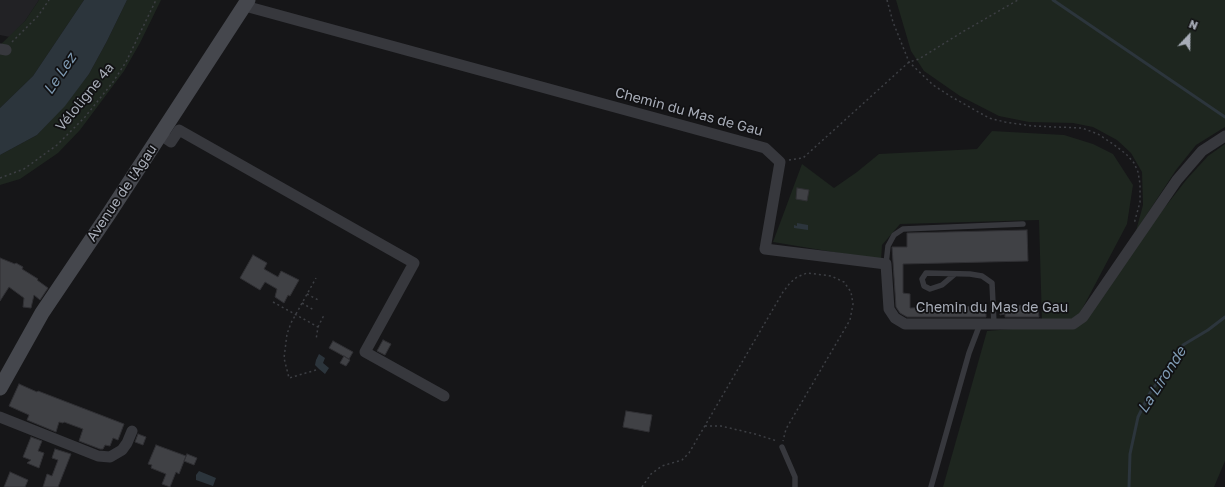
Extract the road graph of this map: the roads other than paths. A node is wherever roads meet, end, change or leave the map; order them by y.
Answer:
1 (247, 3) edge
2 (161, 135) junction
3 (1225, 136) edge
4 (1023, 224) dead end
5 (886, 264) junction
6 (955, 274) junction
7 (980, 324) junction
8 (994, 324) junction
9 (0, 388) edge
10 (444, 396) dead end
11 (0, 417) edge
12 (132, 431) dead end
13 (782, 447) road end
14 (795, 487) edge
15 (930, 487) edge

1 - 2 street, Avenue de l'Agau
1 - 5 street, Chemin du Mas de Gau
2 - 9 street, Avenue de l'Agau
2 - 10 street
3 - 8 street, Chemin du Mas de Gau
4 - 5 lane
5 - 7 street, Chemin du Mas de Gau
6 - 6 lane
6 - 8 lane
7 - 8 street, Chemin du Mas de Gau
7 - 15 lane
11 - 12 street
13 - 14 lane

